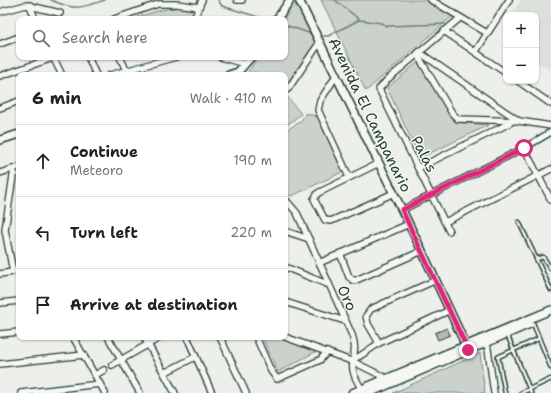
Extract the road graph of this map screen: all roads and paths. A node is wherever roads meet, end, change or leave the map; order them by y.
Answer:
1 (202, 0) edge
2 (290, 0) edge
3 (299, 0) edge
4 (431, 0) edge
5 (509, 0) edge
6 (30, 5) junction
7 (199, 7) junction
8 (0, 12) edge
9 (60, 13) dead end
10 (35, 16) edge
11 (123, 16) edge
12 (196, 16) edge
13 (279, 16) edge
14 (460, 18) junction
15 (444, 31) junction
16 (487, 33) junction
17 (16, 39) edge
18 (320, 42) junction
19 (0, 44) edge
20 (476, 51) junction
21 (418, 53) junction
22 (45, 60) edge
23 (54, 60) edge
24 (89, 60) edge
25 (121, 60) edge
26 (164, 60) edge
27 (231, 60) edge
28 (249, 60) edge
29 (246, 64) junction
30 (126, 70) junction
31 (503, 71) edge
32 (60, 72) edge
33 (95, 72) edge
34 (120, 72) edge
35 (240, 72) edge
36 (0, 76) edge
37 (336, 76) junction
38 (522, 84) edge
39 (288, 89) dead end
40 (16, 102) edge
41 (551, 104) edge
42 (0, 108) edge
43 (516, 122) junction
44 (551, 126) edge
45 (551, 132) edge
46 (16, 135) edge
47 (0, 140) edge
48 (524, 148) junction
49 (379, 163) junction
50 (16, 168) edge
51 (418, 168) junction
52 (551, 169) edge
53 (0, 174) edge
54 (538, 176) junction
55 (349, 177) junction
56 (394, 193) junction
57 (432, 195) junction
58 (551, 200) edge
59 (288, 202) edge
60 (402, 210) junction
61 (445, 222) junction
62 (519, 222) dead end
63 (409, 224) junction
64 (449, 231) dead end
65 (288, 232) edge
66 (309, 239) junction
67 (422, 251) junction
68 (340, 253) junction
69 (536, 259) junction
70 (319, 263) junction
71 (288, 268) edge
72 (551, 269) edge
73 (16, 272) edge
74 (0, 274) edge
75 (436, 280) junction
76 (327, 284) junction
77 (551, 290) edge
78 (16, 301) edge
79 (0, 303) edge
80 (288, 303) edge
81 (450, 310) junction
82 (551, 310) edge
83 (551, 315) edge
84 (345, 322) junction
85 (532, 323) junction
86 (16, 332) edge
87 (0, 334) edge
88 (507, 334) junction
89 (288, 338) edge
90 (538, 339) junction
91 (75, 340) edge
92 (110, 340) edge
93 (146, 340) edge
94 (155, 340) edge
95 (188, 340) edge
96 (221, 340) edge
97 (257, 340) edge
98 (487, 342) junction
99 (379, 343) junction
100 (148, 344) junction
101 (467, 348) junction
102 (512, 350) junction
103 (327, 352) junction
104 (84, 355) junction
105 (195, 357) junction
106 (122, 360) junction
107 (354, 360) junction
108 (0, 364) edge
109 (112, 365) dead end
110 (551, 368) edge
111 (104, 370) dead end
112 (164, 373) junction
113 (95, 375) junction
114 (388, 379) junction
115 (551, 379) edge
116 (100, 384) junction
117 (529, 389) junction
118 (68, 390) edge
119 (362, 391) edge
120 (21, 393) edge
121 (106, 393) edge
122 (140, 393) edge
123 (175, 393) edge
124 (212, 393) edge
125 (246, 393) edge
126 (352, 393) edge
127 (369, 393) edge
128 (494, 393) edge
129 (505, 393) edge
130 (521, 393) edge
131 (531, 393) edge

1 - 7 street
2 - 13 street
3 - 18 street, Avenida El Campanario
4 - 14 street
5 - 16 street
6 - 8 street
6 - 9 street
6 - 10 street
7 - 11 street
7 - 12 street
14 - 15 street
14 - 16 street
15 - 20 street
15 - 21 street
16 - 20 street
17 - 19 street
18 - 37 street, Avenida El Campanario
18 - 39 street
20 - 31 street
21 - 43 street
21 - 43 street
21 - 51 street, Palas
22 - 36 street
23 - 32 street
24 - 33 street
25 - 30 street
26 - 30 street
27 - 29 street
28 - 29 street
29 - 35 street
30 - 34 street
37 - 49 street, Avenida El Campanario
37 - 55 street
38 - 41 street
40 - 42 street
43 - 44 street
43 - 51 street
45 - 48 street
46 - 47 street
48 - 54 street
48 - 57 street
49 - 55 street
49 - 56 street, Avenida El Campanario
50 - 53 street
50 - 73 street
51 - 57 street, Palas
52 - 54 street
54 - 58 street
54 - 61 street
55 - 56 street
56 - 60 street, Avenida El Campanario
57 - 60 street
57 - 61 street, Palas
59 - 66 street, Oro
60 - 63 street, Avenida El Campanario
61 - 64 street, Palas
62 - 69 lane
63 - 67 street, Avenida El Campanario
63 - 68 street
65 - 66 street
66 - 70 street, Oro
67 - 68 street
67 - 75 street, Avenida El Campanario
68 - 70 street
69 - 72 lane
69 - 77 lane
70 - 76 street, Oro
71 - 76 street
73 - 74 street
75 - 81 street, Avenida El Campanario
75 - 99 street
76 - 84 street, Oro
78 - 79 street
80 - 84 street
81 - 99 street
81 - 101 street, Avenida El Campanario
82 - 101 street
83 - 85 street
84 - 107 street, Oro
85 - 88 street
85 - 90 lane
86 - 87 street
88 - 98 street
88 - 102 lane
89 - 103 street
90 - 102 lane
90 - 110 lane
91 - 104 street
92 - 106 street
93 - 100 street
94 - 100 street
95 - 105 street
96 - 125 street
97 - 103 street
98 - 101 street
98 - 128 street
99 - 107 street
100 - 106 street
100 - 112 street
101 - 114 street
101 - 127 street
102 - 117 lane
102 - 129 lane
103 - 107 street
104 - 108 street
104 - 113 street
105 - 112 street
105 - 124 street
106 - 109 street
106 - 122 street
107 - 114 street
107 - 119 street, Oro
111 - 113 street
112 - 123 street
113 - 116 street
114 - 119 street
115 - 117 lane
116 - 118 street
116 - 121 street
117 - 130 lane
117 - 131 lane
118 - 120 street
119 - 126 street

